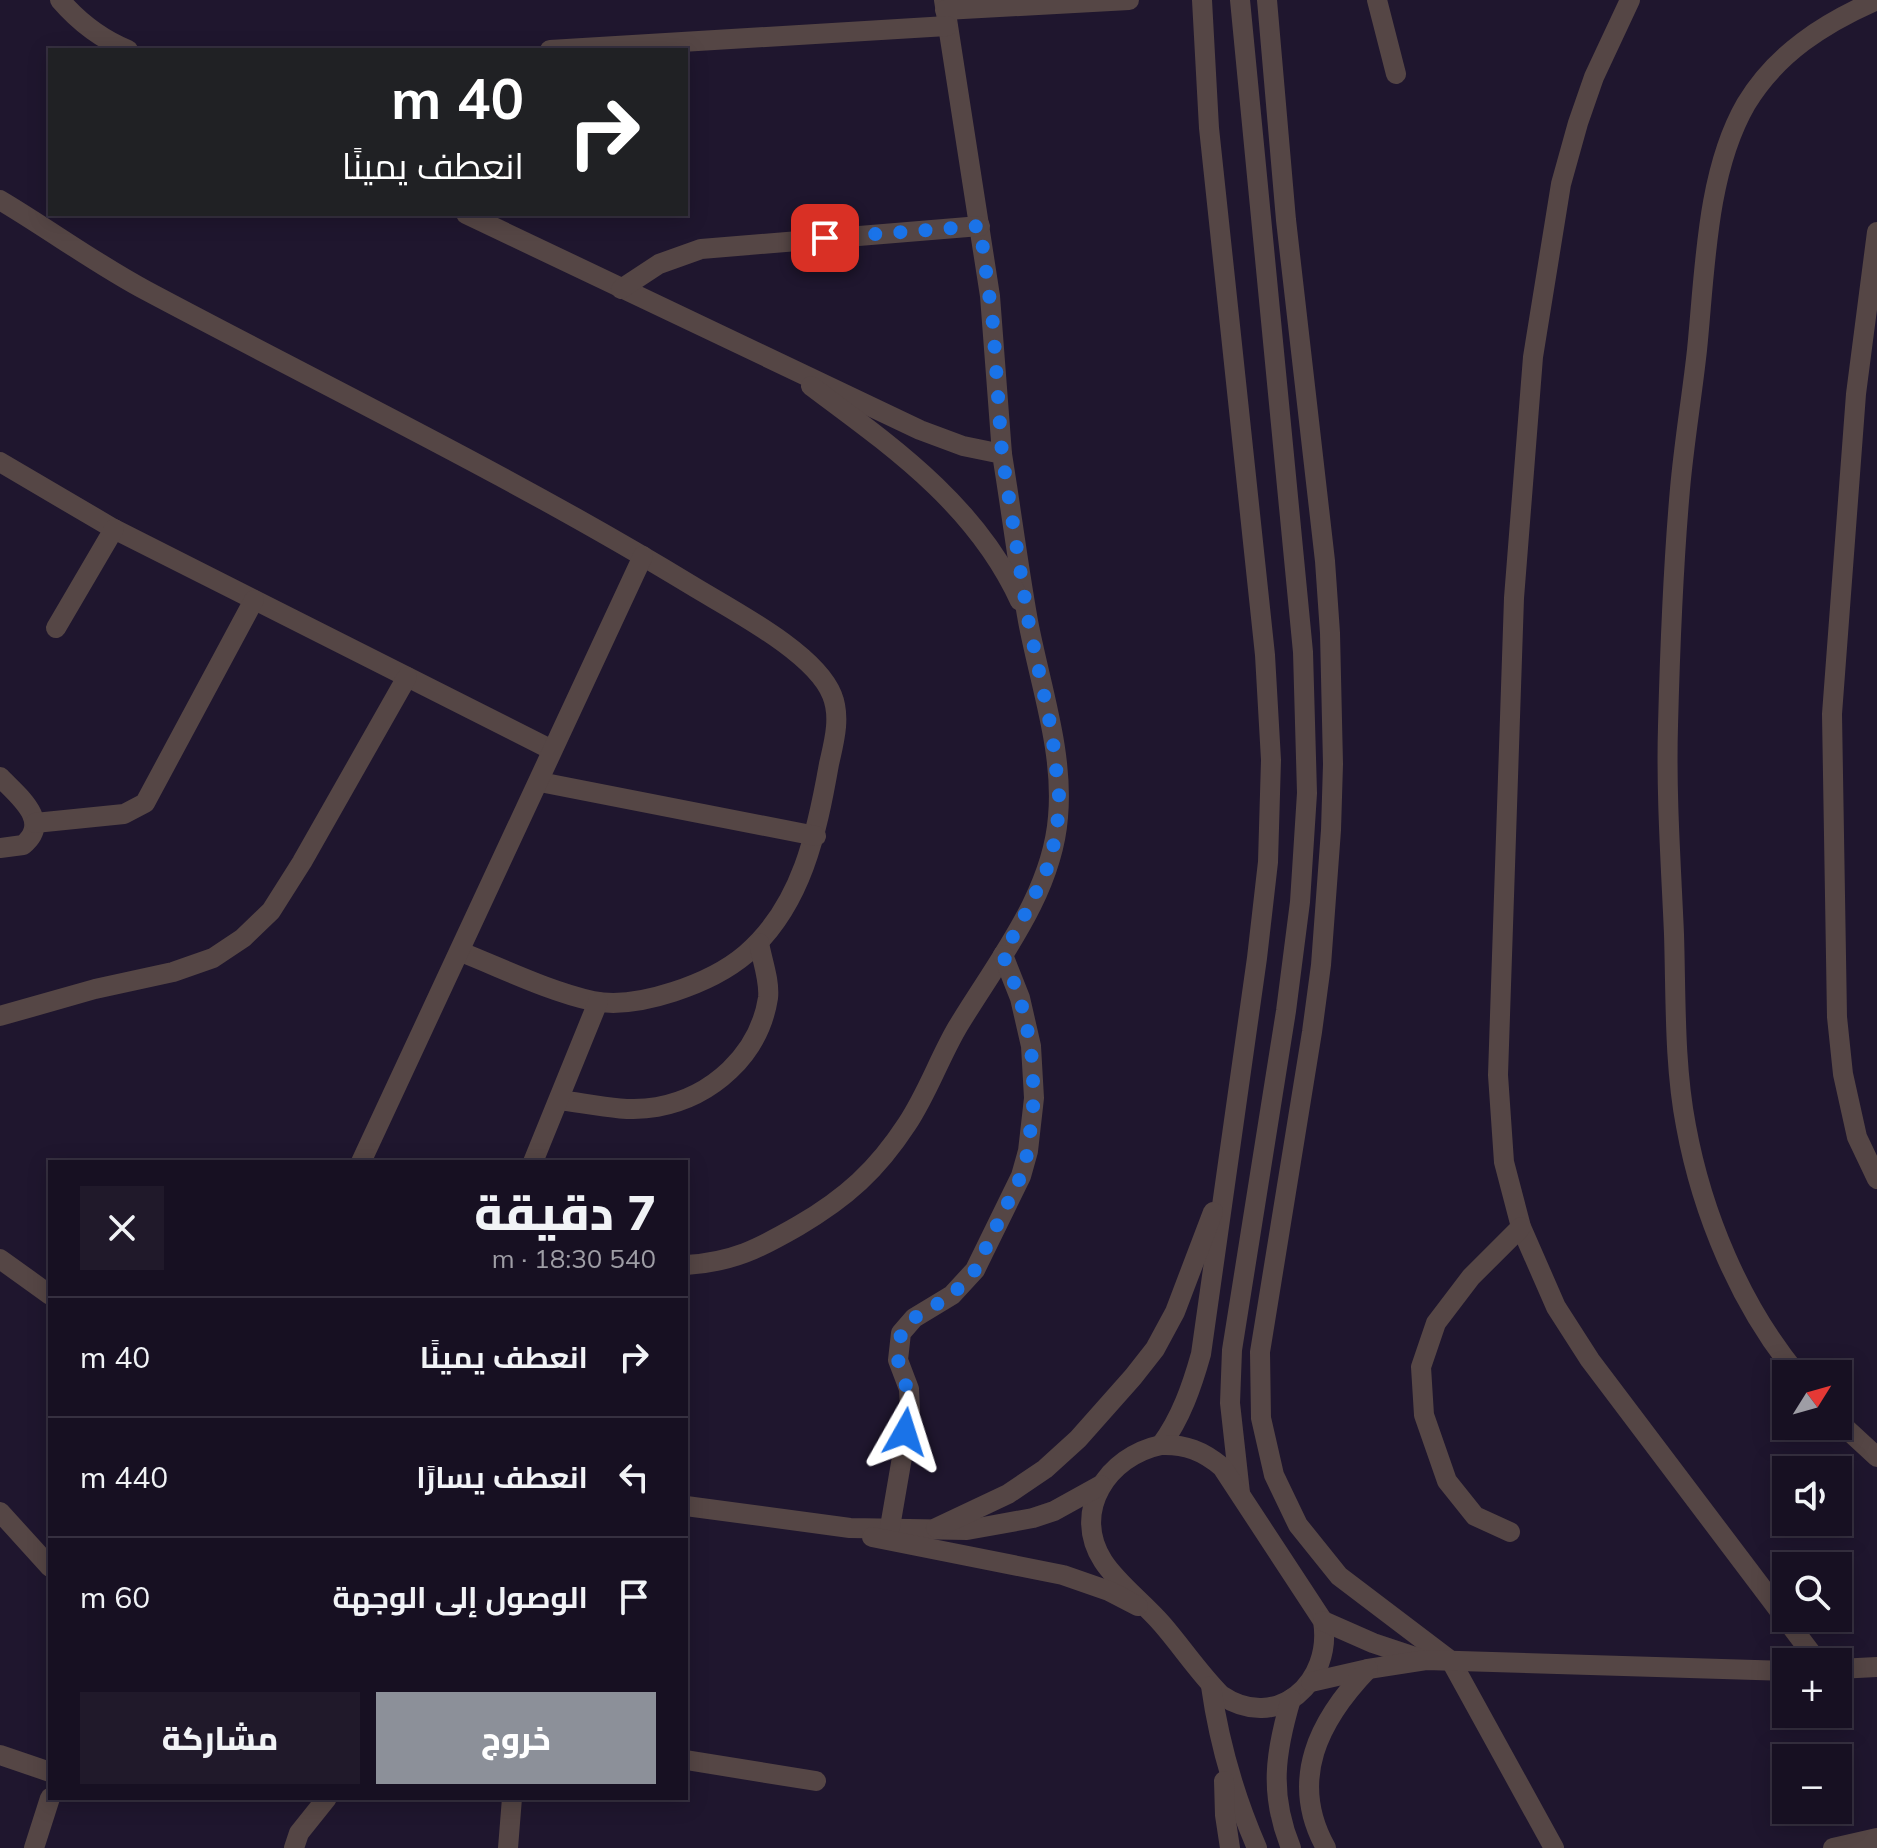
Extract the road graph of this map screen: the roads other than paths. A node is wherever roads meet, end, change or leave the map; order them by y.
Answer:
1 (60, 0) edge
2 (1129, 0) edge
3 (1202, 0) edge
4 (1240, 0) edge
5 (1267, 0) edge
6 (1377, 0) edge
7 (1630, 0) edge
8 (1877, 0) edge
9 (946, 12) edge
10 (124, 48) edge
11 (571, 48) edge
12 (1396, 74) dead end
13 (0, 200) edge
14 (470, 216) edge
15 (980, 226) junction
16 (1877, 232) edge
17 (621, 289) junction
18 (782, 365) junction
19 (1002, 454) junction
20 (0, 462) edge
21 (114, 529) junction
22 (643, 556) junction
23 (254, 600) junction
24 (1028, 619) junction
25 (56, 628) dead end
26 (407, 677) junction
27 (552, 750) junction
28 (0, 777) edge
29 (540, 782) junction
30 (35, 823) junction
31 (816, 836) junction
32 (0, 848) edge
33 (759, 943) junction
34 (461, 952) junction
35 (1003, 955) junction
36 (598, 1002) junction
37 (0, 1016) edge
38 (559, 1100) junction
39 (362, 1160) edge
40 (534, 1160) edge
41 (1227, 1174) junction
42 (1877, 1179) edge
43 (1521, 1227) junction
44 (0, 1259) edge
45 (688, 1265) edge
46 (48, 1294) edge
47 (1236, 1324) junction
48 (1264, 1330) junction
49 (1787, 1360) edge
50 (1852, 1434) edge
51 (1161, 1445) junction
52 (1877, 1457) edge
53 (1101, 1485) junction
54 (1240, 1493) junction
55 (688, 1506) edge
56 (0, 1512) edge
57 (890, 1527) junction
58 (850, 1528) junction
59 (936, 1528) junction
60 (1510, 1532) dead end
61 (48, 1565) edge
62 (1158, 1619) junction
63 (1323, 1621) junction
64 (1807, 1648) edge
65 (1426, 1660) junction
66 (1451, 1661) junction
67 (1877, 1667) edge
68 (1852, 1668) edge
69 (1368, 1669) junction
70 (1772, 1671) edge
71 (1311, 1682) junction
72 (1211, 1686) junction
73 (1291, 1699) junction
74 (0, 1755) edge
75 (688, 1760) edge
76 (1225, 1761) junction
77 (48, 1771) edge
78 (816, 1781) dead end
79 (49, 1800) edge
80 (325, 1800) edge
81 (512, 1800) edge
82 (1877, 1838) edge
83 (1322, 1841) edge
84 (1290, 1846) edge
85 (34, 1848) edge
86 (294, 1848) edge
87 (508, 1848) edge
88 (1230, 1848) edge
89 (1257, 1848) edge
90 (1554, 1848) edge
91 (1833, 1848) edge

1 - 10 street
2 - 9 street
3 - 41 street
4 - 47 street
5 - 48 street
6 - 12 street
7 - 43 street
8 - 49 street
9 - 11 street
9 - 15 street
13 - 22 street
14 - 17 street
15 - 17 street
15 - 19 street
16 - 42 street
17 - 18 street
18 - 19 street
18 - 24 street
19 - 24 street
20 - 21 street
21 - 23 street
21 - 25 street
22 - 27 street
22 - 31 street
23 - 26 street
23 - 30 street
24 - 35 street
26 - 27 street
26 - 37 street
27 - 29 street
28 - 30 street
29 - 31 street
29 - 34 street
30 - 32 street
31 - 33 street
33 - 36 street
33 - 38 street
34 - 36 street
34 - 39 street
35 - 45 street
35 - 57 street
36 - 38 street
38 - 40 street
41 - 51 street
41 - 59 street
43 - 60 street
43 - 64 street
44 - 46 street
47 - 48 street
47 - 54 street
48 - 66 street
50 - 52 street
51 - 53 street
51 - 54 street
53 - 59 street
53 - 62 street
54 - 63 street
55 - 58 street
56 - 61 street
57 - 58 street
57 - 59 street
58 - 62 street
62 - 72 street
63 - 65 street
63 - 71 street
65 - 66 street
65 - 69 street
66 - 70 street
66 - 90 street
67 - 68 street
69 - 71 street
69 - 83 street
71 - 73 street
72 - 73 street
72 - 76 street
73 - 84 street
74 - 77 street
75 - 78 street
76 - 88 street
76 - 89 street
79 - 85 street
80 - 86 street
81 - 87 street
82 - 91 street
83 - 84 street

